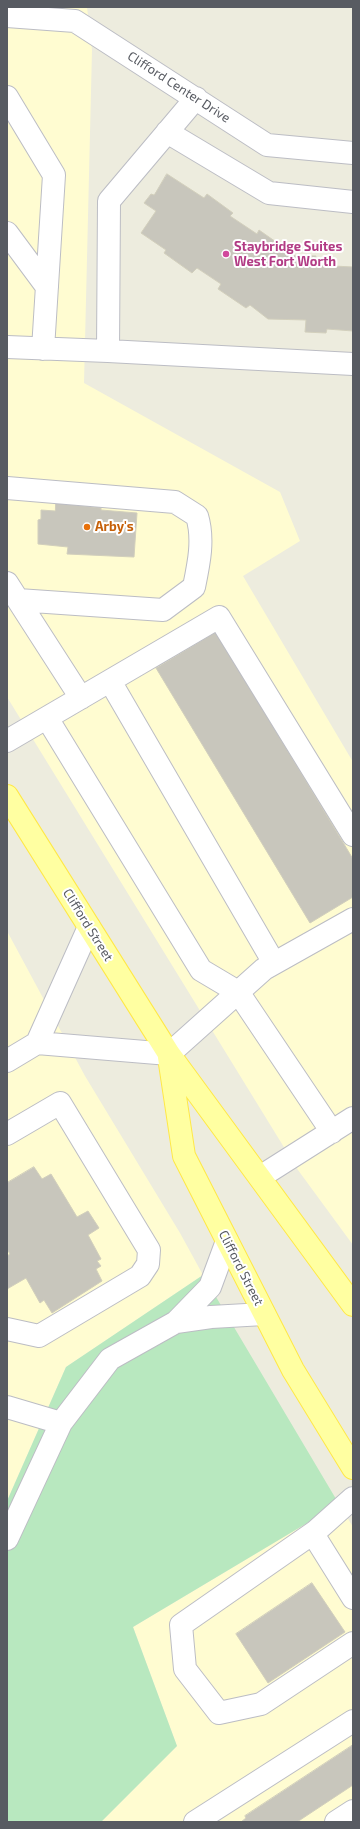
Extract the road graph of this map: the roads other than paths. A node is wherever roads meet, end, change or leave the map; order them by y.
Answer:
1 (42, 13) edge
2 (7, 16) edge
3 (7, 97) edge
4 (196, 98) junction
5 (167, 132) junction
6 (353, 153) edge
7 (353, 202) edge
8 (7, 233) edge
9 (47, 287) junction
10 (7, 347) edge
11 (43, 348) junction
12 (108, 351) junction
13 (353, 364) edge
14 (7, 488) edge
15 (12, 592) edge
16 (110, 681) junction
17 (81, 698) junction
18 (47, 718) junction
19 (7, 741) edge
20 (7, 796) edge
21 (353, 835) edge
22 (353, 919) edge
23 (89, 927) junction
24 (274, 963) junction
25 (238, 992) junction
26 (37, 1043) junction
27 (169, 1054) junction
28 (7, 1061) edge
29 (346, 1125) edge
30 (7, 1134) edge
31 (260, 1177) junction
32 (227, 1241) junction
33 (353, 1305) edge
34 (264, 1314) junction
35 (176, 1322) junction
36 (7, 1329) edge
37 (7, 1407) edge
38 (61, 1423) junction
39 (353, 1468) edge
40 (353, 1498) edge
41 (313, 1534) junction
42 (7, 1539) edge
43 (353, 1598) edge
44 (353, 1644) edge
45 (353, 1721) edge
46 (353, 1811) edge
47 (195, 1822) edge
48 (336, 1822) edge

1 - 2 street, Clifford Center Drive
1 - 4 street, Clifford Center Drive
3 - 9 street
4 - 5 street
4 - 6 street, Clifford Center Drive
5 - 7 street
5 - 12 street
8 - 9 street
9 - 11 street
10 - 11 street
11 - 12 street
12 - 13 street
14 - 15 street
15 - 17 street
16 - 17 street
16 - 21 street
16 - 24 street
17 - 18 street
18 - 19 street
18 - 25 street
20 - 23 main road, Clifford Street
22 - 24 street
23 - 26 street
23 - 27 main road, Clifford Street
24 - 25 street
25 - 27 street
25 - 29 street
26 - 27 street
26 - 28 street
27 - 31 main road, Clifford Street
27 - 32 main road, Clifford Street
29 - 31 street
30 - 36 street
31 - 33 main road, Clifford Street
32 - 34 main road, Clifford Street
32 - 35 street
34 - 35 street
34 - 39 main road, Clifford Street
35 - 38 street
37 - 38 street
38 - 42 street
40 - 41 street
41 - 43 street
41 - 44 street
45 - 47 street
46 - 48 street

